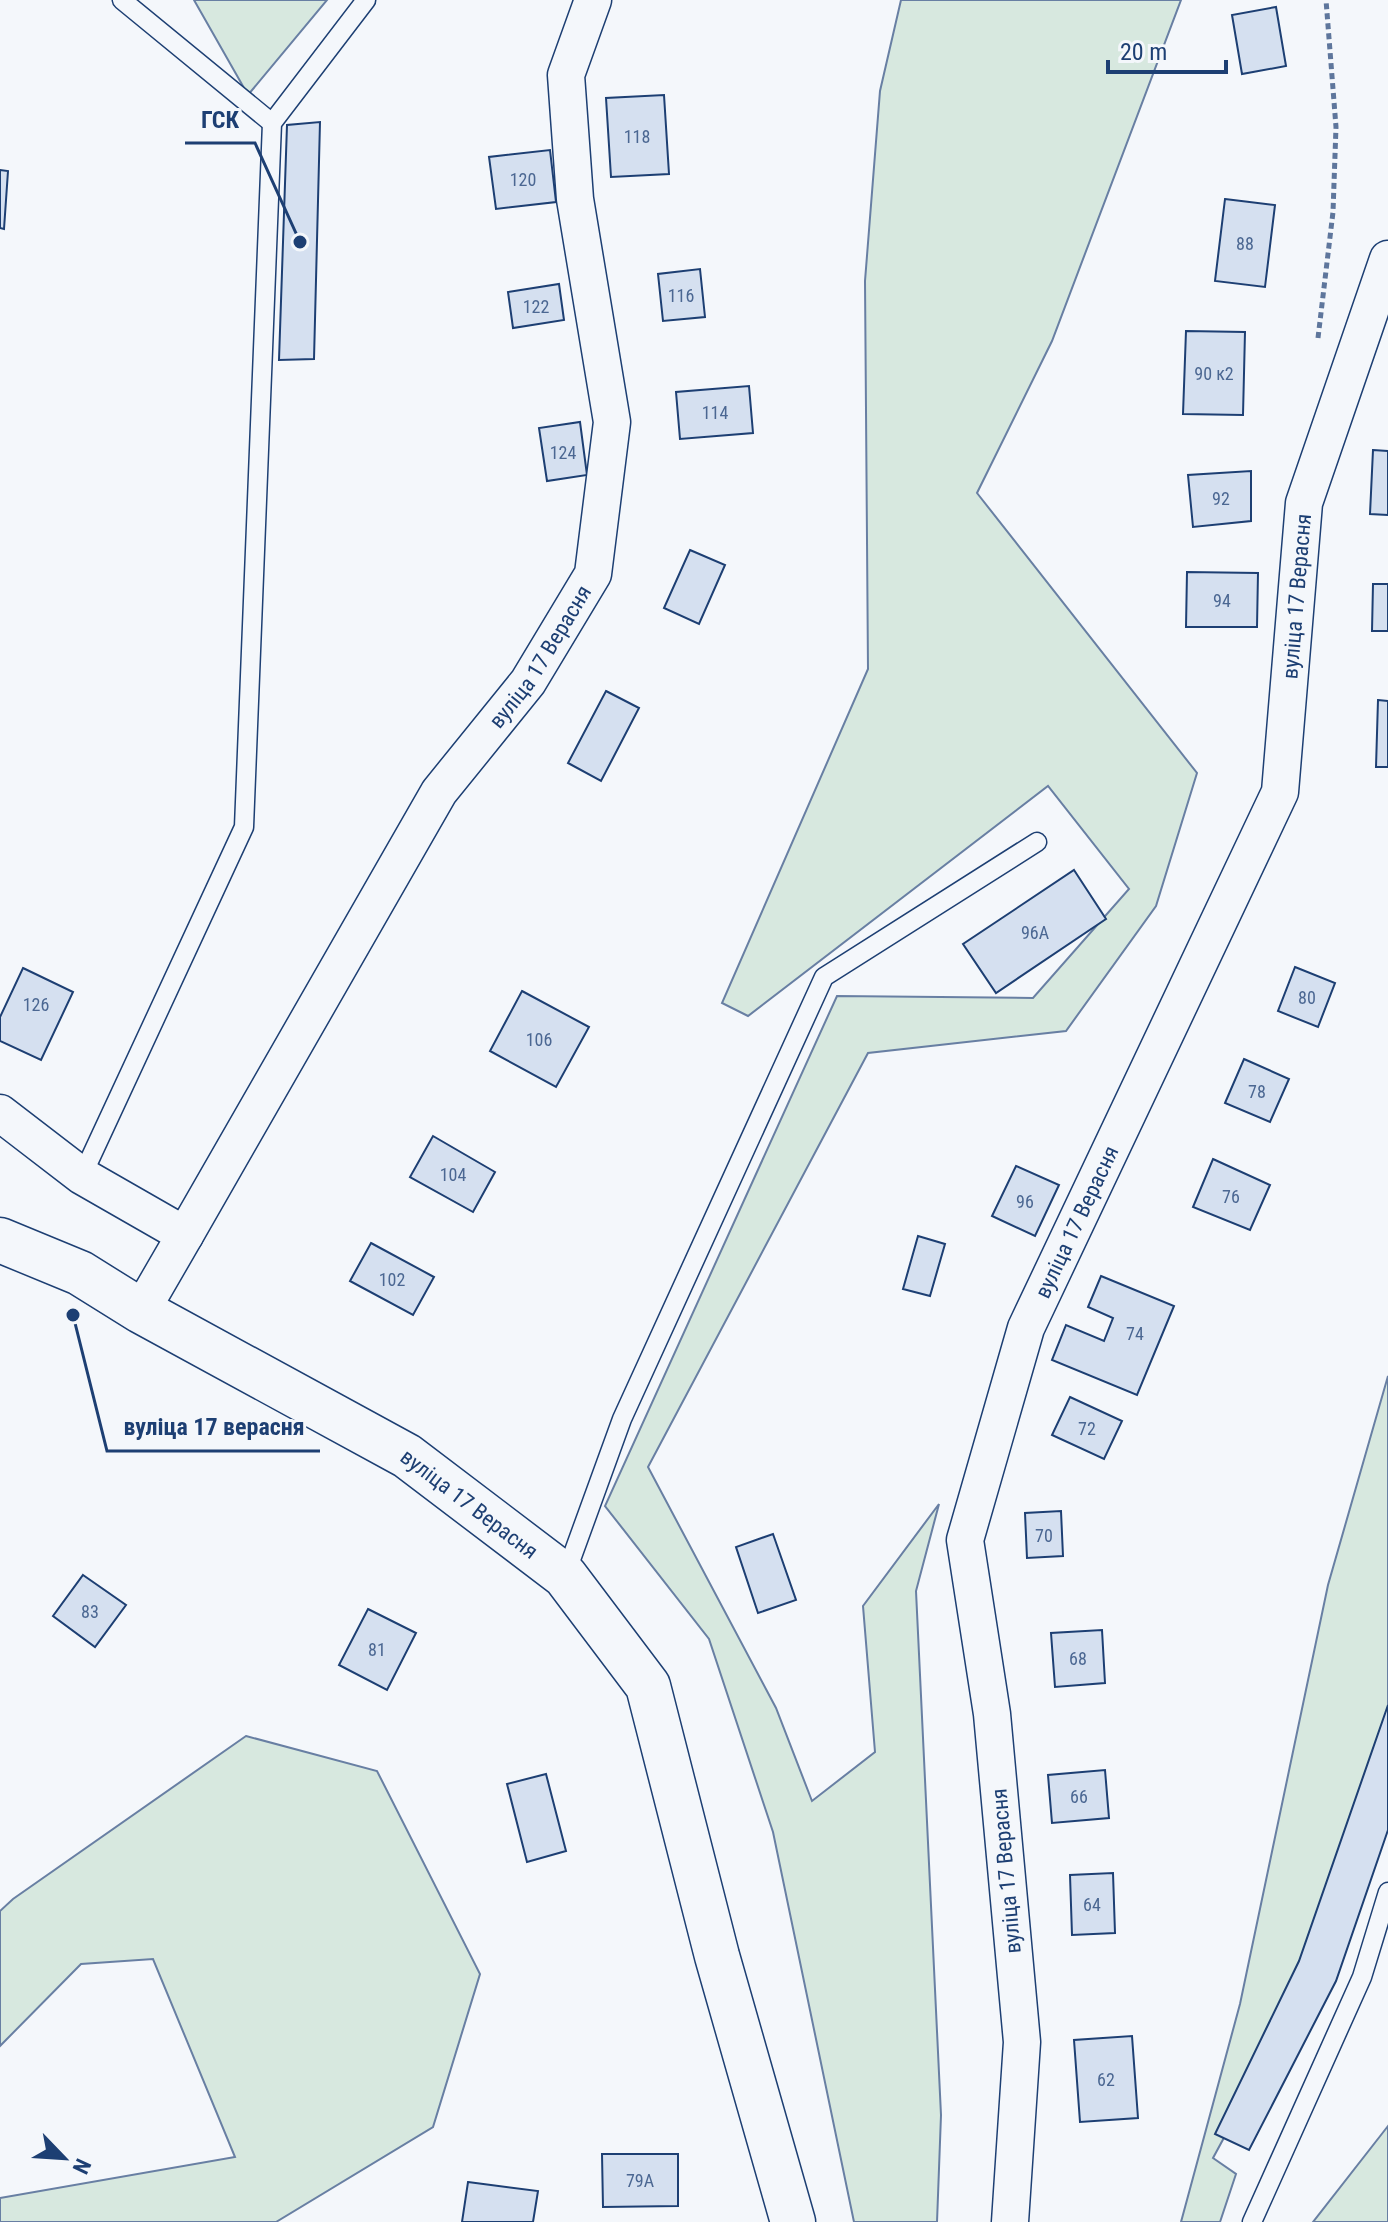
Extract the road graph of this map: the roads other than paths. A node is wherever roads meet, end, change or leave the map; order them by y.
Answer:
1 (122, 0) edge
2 (366, 0) edge
3 (593, 0) edge
4 (272, 123) junction
5 (1388, 259) edge
6 (1037, 842) dead end
7 (0, 1113) edge
8 (82, 1176) junction
9 (185, 1235) junction
10 (0, 1240) edge
11 (141, 1311) junction
12 (565, 1576) junction
13 (1388, 1892) edge
14 (793, 2222) edge
15 (1010, 2222) edge
16 (1252, 2222) edge

1 - 4 lane
2 - 4 lane
3 - 9 street, вуліца 17 Верасня
4 - 8 lane
5 - 15 street, вуліца 17 Верасня
6 - 12 lane
7 - 8 street
8 - 9 street
9 - 11 street, вуліца 17 Верасня
10 - 11 street, вуліца 17 Верасня
11 - 12 street, вуліца 17 Верасня
12 - 14 street, вуліца 17 Верасня
13 - 16 lane

